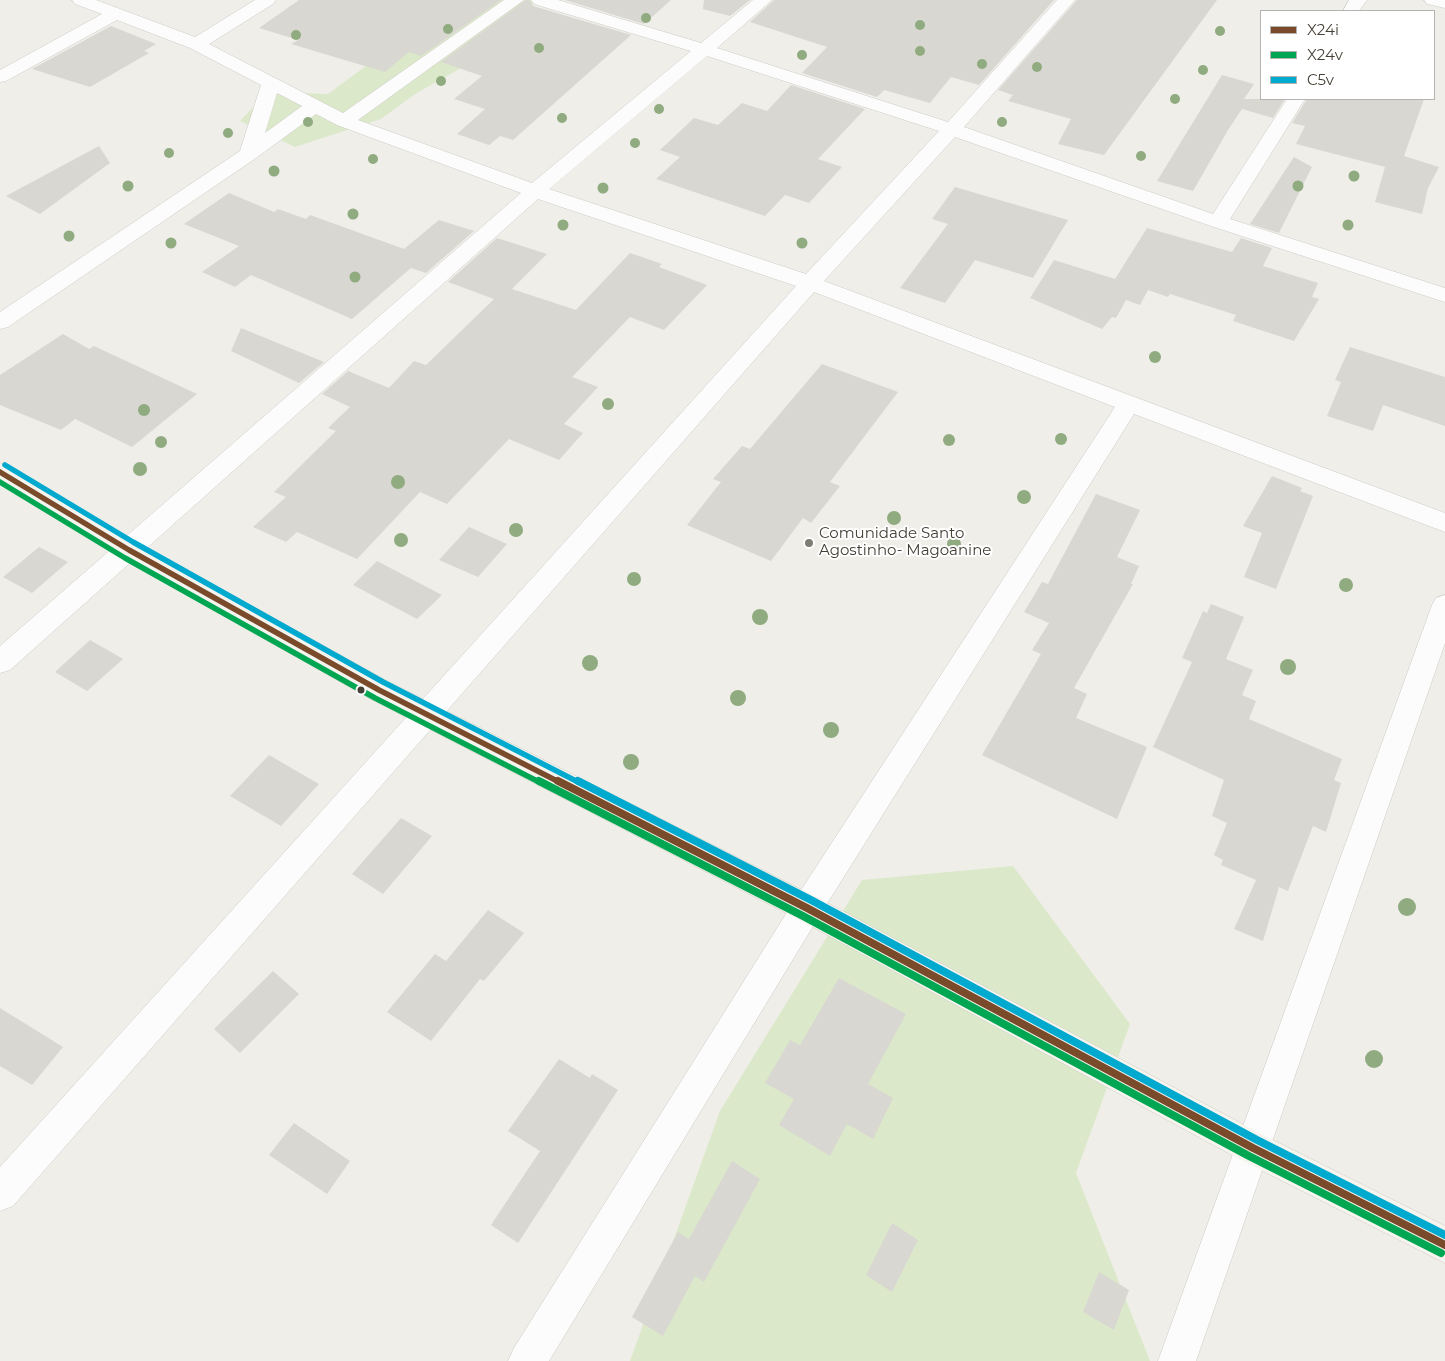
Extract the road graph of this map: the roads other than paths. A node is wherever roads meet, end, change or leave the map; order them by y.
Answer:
1 (81, 0) edge
2 (267, 0) edge
3 (516, 0) edge
4 (540, 0) edge
5 (764, 0) edge
6 (1066, 0) edge
7 (1433, 0) edge
8 (1445, 3) edge
9 (115, 14) junction
10 (196, 44) junction
11 (703, 49) junction
12 (0, 78) edge
13 (271, 82) junction
14 (1295, 100) edge
15 (314, 106) junction
16 (344, 122) junction
17 (951, 129) junction
18 (249, 154) junction
19 (535, 191) junction
20 (1218, 222) junction
21 (810, 283) junction
22 (1445, 295) edge
23 (0, 322) edge
24 (1130, 404) junction
25 (0, 472) edge
26 (1445, 524) edge
27 (129, 550) junction
28 (1445, 605) edge
29 (0, 662) edge
30 (426, 713) junction
31 (807, 908) junction
32 (1253, 1148) junction
33 (0, 1192) edge
34 (1445, 1245) edge
35 (527, 1361) edge
36 (1176, 1361) edge

1 - 9 street
2 - 10 street
3 - 16 street
4 - 11 street
5 - 11 street
6 - 17 street
7 - 8 street
9 - 10 street
9 - 12 street
10 - 13 street
11 - 17 street
11 - 19 street
13 - 15 street
13 - 18 street
14 - 20 street
15 - 16 street
15 - 18 street
16 - 19 street
17 - 20 street
17 - 21 street
18 - 23 street
19 - 21 street
19 - 27 street
20 - 22 street
21 - 24 street
21 - 30 street
24 - 26 street
24 - 31 street
25 - 27 street
27 - 29 street
27 - 30 street
28 - 32 street
30 - 31 street
30 - 33 street
31 - 32 street
31 - 35 street
32 - 34 street
32 - 36 street

